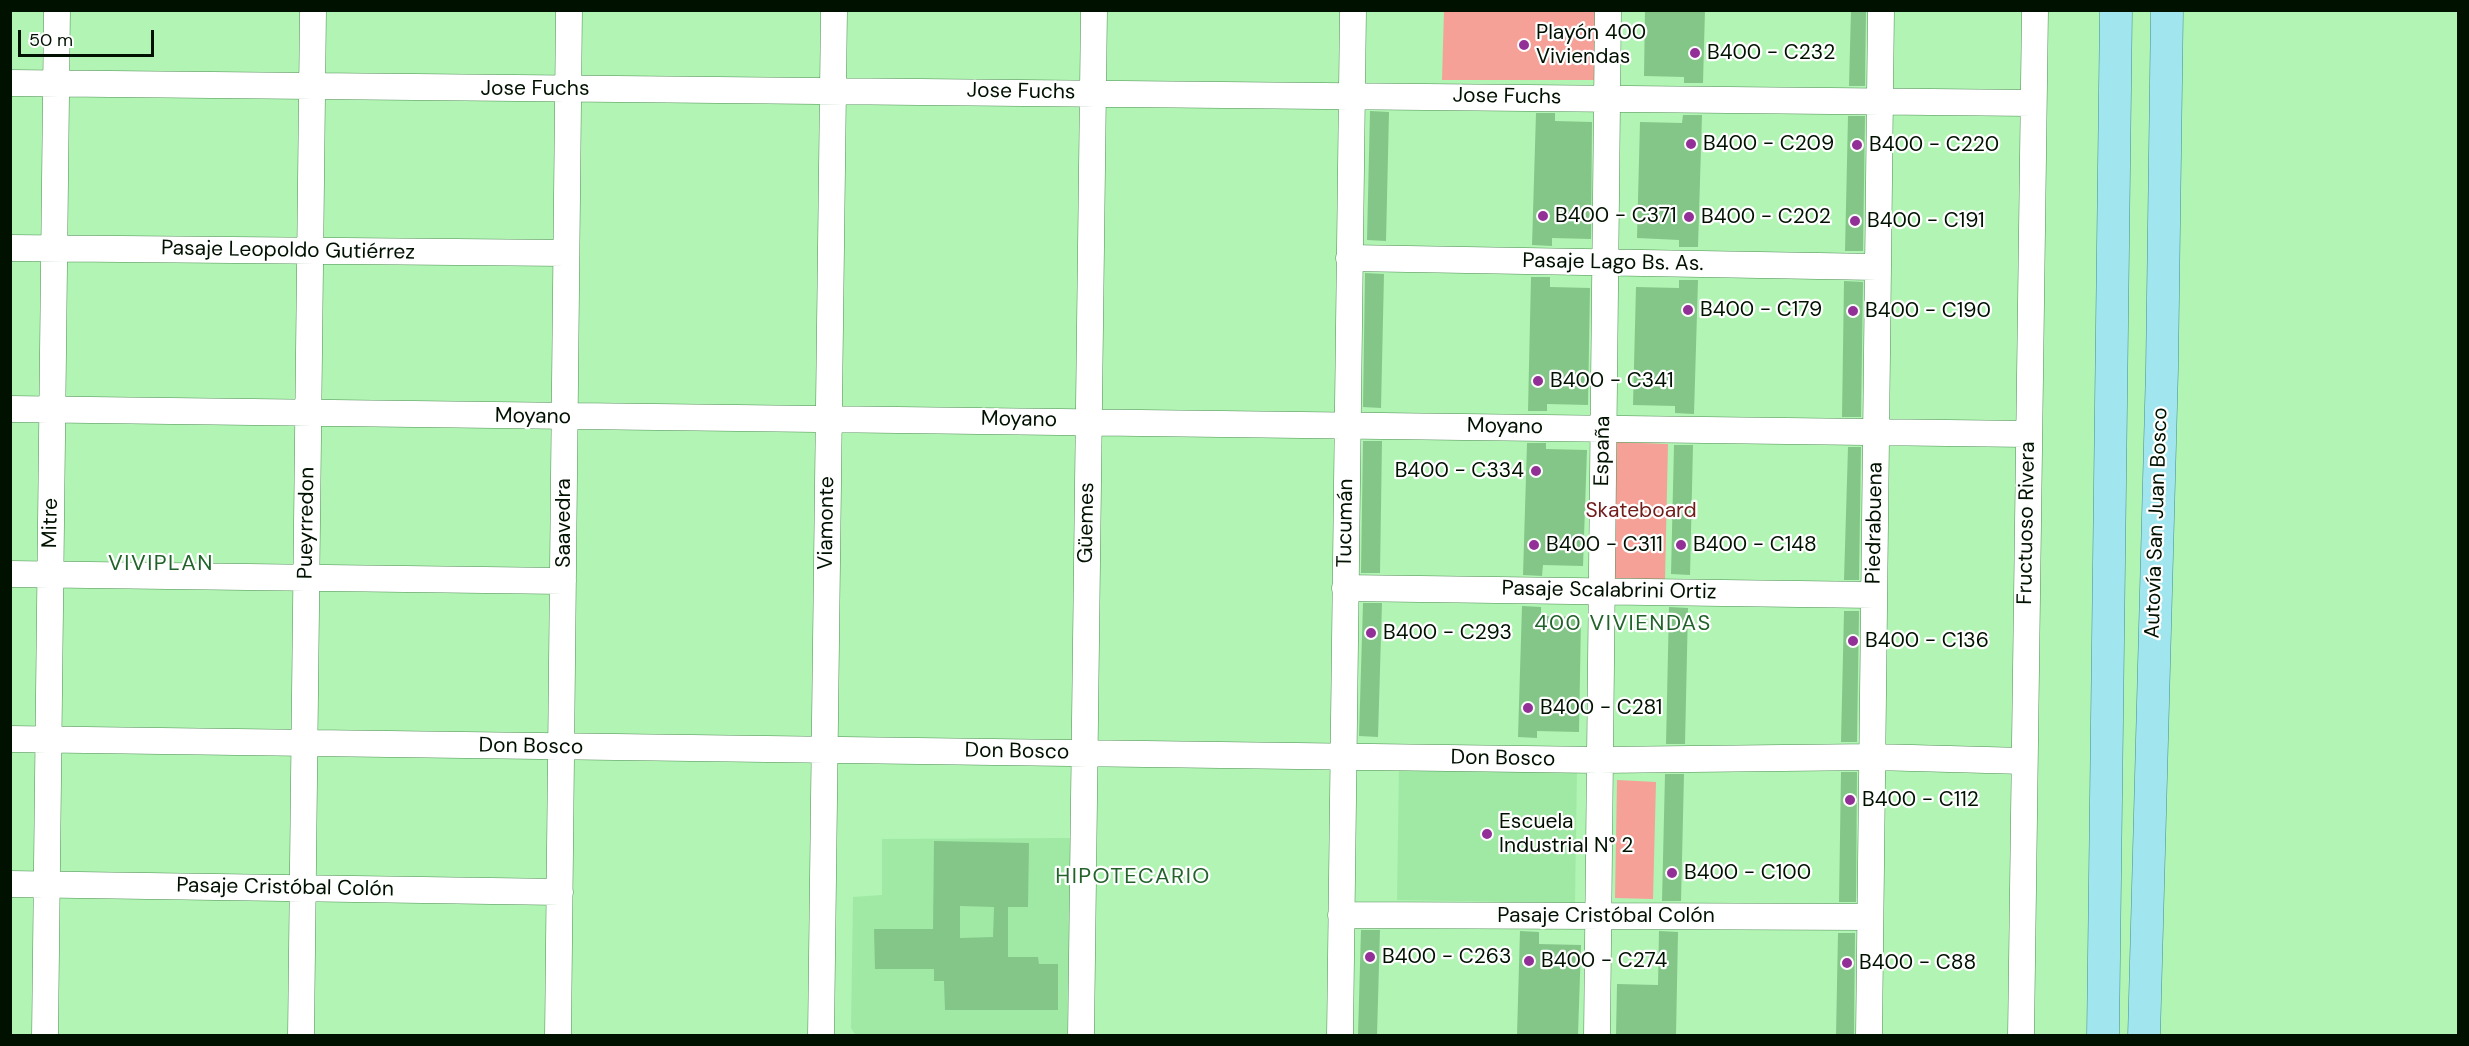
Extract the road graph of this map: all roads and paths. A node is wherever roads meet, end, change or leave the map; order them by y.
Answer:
1 (57, 10) edge
2 (313, 10) edge
3 (569, 10) edge
4 (834, 10) edge
5 (1094, 10) edge
6 (1353, 10) edge
7 (1608, 10) edge
8 (1881, 10) edge
9 (2035, 10) edge
10 (2116, 10) edge
11 (2167, 10) edge
12 (10, 83) edge
13 (56, 83) junction
14 (312, 87) junction
15 (833, 89) junction
16 (568, 90) junction
17 (1093, 93) junction
18 (1352, 95) junction
19 (1608, 98) junction
20 (1880, 101) junction
21 (2032, 102) junction
22 (10, 248) edge
23 (54, 248) junction
24 (310, 251) junction
25 (566, 253) junction
26 (1349, 258) junction
27 (1605, 264) junction
28 (1877, 267) junction
29 (10, 409) edge
30 (53, 409) junction
31 (308, 414) junction
32 (564, 417) junction
33 (828, 417) junction
34 (1089, 422) junction
35 (1347, 424) junction
36 (1603, 429) junction
37 (1876, 432) junction
38 (2028, 434) junction
39 (10, 574) edge
40 (51, 574) junction
41 (306, 578) junction
42 (563, 581) junction
43 (1345, 588) junction
44 (1602, 590) junction
45 (1874, 596) junction
46 (10, 739) edge
47 (49, 740) junction
48 (304, 744) junction
49 (561, 748) junction
50 (824, 748) junction
51 (1084, 753) junction
52 (1343, 756) junction
53 (1874, 757) junction
54 (1599, 760) junction
55 (2024, 761) junction
56 (10, 884) edge
57 (47, 885) junction
58 (303, 889) junction
59 (560, 892) junction
60 (1341, 915) junction
61 (1600, 916) junction
62 (1870, 917) junction
63 (45, 1035) edge
64 (301, 1035) edge
65 (558, 1035) edge
66 (821, 1035) edge
67 (1081, 1035) edge
68 (1340, 1035) edge
69 (1597, 1035) edge
70 (1869, 1035) edge
71 (2021, 1035) edge
72 (2103, 1035) edge
73 (2144, 1035) edge

1 - 13 street, Mitre
2 - 14 street, Pueyrredon
3 - 16 street, Saavedra
4 - 15 street, Viamonte
5 - 17 street, Güemes
6 - 18 street, Tucumán
7 - 19 street, España
8 - 20 street, Piedrabuena
9 - 21 street, Fructuoso Rivera
10 - 72 main road
11 - 73 main road, Autovía San Juan Bosco
12 - 13 street, Jose Fuchs
13 - 14 street, Jose Fuchs
13 - 23 street, Mitre
14 - 16 street, Jose Fuchs
14 - 24 street, Pueyrredon
15 - 16 street, Jose Fuchs
15 - 17 street, Jose Fuchs
15 - 33 street, Viamonte
16 - 25 street, Saavedra
17 - 18 street, Jose Fuchs
17 - 34 street, Güemes
18 - 19 street, Jose Fuchs
18 - 26 street, Tucumán
19 - 20 street, Jose Fuchs
19 - 27 street, España
20 - 21 street, Jose Fuchs
20 - 28 street, Piedrabuena
21 - 38 street, Fructuoso Rivera
22 - 23 street, Pasaje Leopoldo Gutiérrez
23 - 24 street, Pasaje Leopoldo Gutiérrez
23 - 30 street, Mitre
24 - 25 street, Pasaje Leopoldo Gutiérrez
24 - 31 street, Pueyrredon
25 - 32 street, Saavedra
26 - 27 street, Pasaje Lago Bs. As.
26 - 35 street, Tucumán
27 - 28 street, Pasaje Lago Bs. As.
27 - 36 street, España
28 - 37 street, Piedrabuena
29 - 30 street, Moyano
30 - 31 street, Moyano
30 - 40 street, Mitre
31 - 32 street, Moyano
31 - 41 street, Pueyrredon
32 - 33 street, Moyano
32 - 42 street, Saavedra
33 - 34 street, Moyano
33 - 50 street, Viamonte
34 - 35 street, Moyano
34 - 51 street, Güemes
35 - 36 street, Moyano
35 - 43 street, Tucumán
36 - 37 street, Moyano
36 - 44 street, España
37 - 38 street, Moyano
37 - 45 street, Piedrabuena
38 - 55 street, Fructuoso Rivera
39 - 40 street
40 - 41 street
40 - 47 street, Mitre
41 - 42 street
41 - 48 street, Pueyrredon
42 - 49 street, Saavedra
43 - 44 street, Pasaje Scalabrini Ortiz
43 - 52 street, Tucumán
44 - 45 street, Pasaje Scalabrini Ortiz
44 - 54 street, España
45 - 53 street, Piedrabuena
46 - 47 street, Don Bosco
47 - 48 street, Don Bosco
47 - 57 street, Mitre
48 - 49 street, Don Bosco
48 - 58 street, Pueyrredon
49 - 50 street, Don Bosco
49 - 59 street, Saavedra
50 - 51 street, Don Bosco
50 - 66 street, Viamonte
51 - 52 street, Don Bosco
51 - 67 street, Güemes
52 - 54 street, Don Bosco
52 - 60 street, Tucumán
53 - 54 street, Don Bosco
53 - 55 street, Don Bosco
53 - 62 street, Piedrabuena
54 - 61 street, España
55 - 71 street, Fructuoso Rivera
56 - 57 street, Pasaje Cristóbal Colón
57 - 58 street, Pasaje Cristóbal Colón
57 - 63 street, Mitre
58 - 59 street, Pasaje Cristóbal Colón
58 - 64 street, Pueyrredon
59 - 65 street, Saavedra
60 - 61 street, Pasaje Cristóbal Colón
60 - 68 street, Tucumán
61 - 62 street, Pasaje Cristóbal Colón
61 - 69 street, España
62 - 70 street, Piedrabuena

